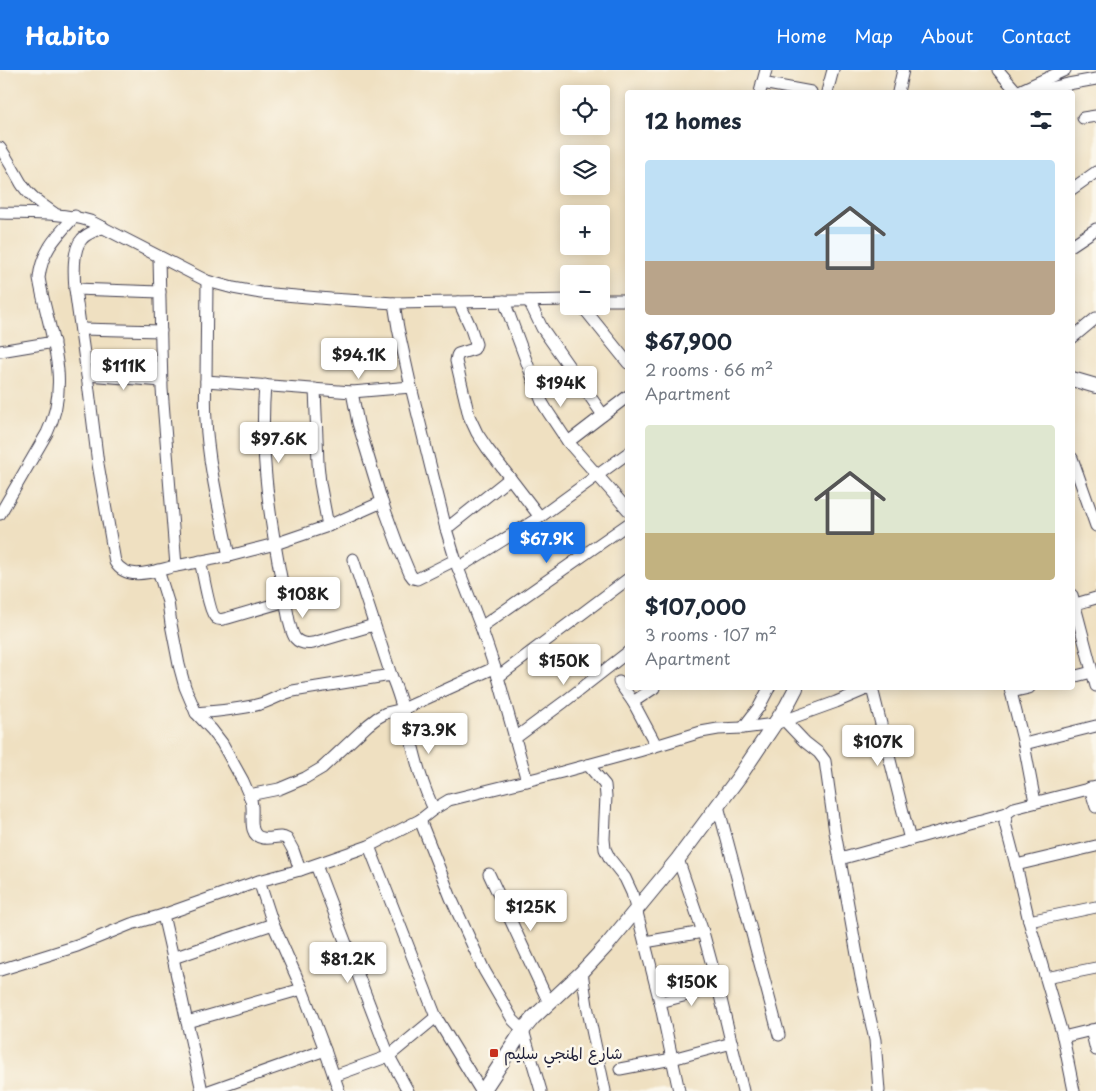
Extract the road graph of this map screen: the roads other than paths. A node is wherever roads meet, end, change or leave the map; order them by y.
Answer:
1 (766, 70) edge
2 (833, 70) edge
3 (903, 70) edge
4 (998, 70) edge
5 (1065, 70) edge
6 (1096, 79) edge
7 (1068, 84) junction
8 (761, 88) edge
9 (786, 90) edge
10 (828, 90) edge
11 (898, 90) edge
12 (1013, 90) edge
13 (1019, 90) edge
14 (1048, 90) edge
15 (1096, 116) edge
16 (1083, 118) dead end
17 (0, 148) edge
18 (1096, 172) edge
19 (1075, 187) edge
20 (0, 213) edge
21 (54, 213) junction
22 (75, 216) junction
23 (103, 227) junction
24 (1096, 229) edge
25 (1075, 243) edge
26 (159, 257) junction
27 (207, 281) junction
28 (74, 289) junction
29 (160, 292) junction
30 (560, 300) edge
31 (610, 300) edge
32 (625, 300) edge
33 (504, 301) junction
34 (529, 301) junction
35 (459, 302) junction
36 (394, 303) junction
37 (589, 315) edge
38 (1096, 318) edge
39 (81, 329) junction
40 (161, 331) junction
41 (1075, 336) edge
42 (54, 342) junction
43 (0, 351) edge
44 (625, 359) edge
45 (87, 375) junction
46 (1075, 380) edge
47 (162, 381) junction
48 (206, 381) junction
49 (265, 385) junction
50 (1096, 386) edge
51 (411, 387) junction
52 (315, 389) junction
53 (352, 392) junction
54 (625, 398) edge
55 (603, 415) junction
56 (568, 442) junction
57 (625, 455) edge
58 (1075, 466) edge
59 (597, 475) junction
60 (510, 478) junction
61 (382, 502) junction
62 (625, 507) edge
63 (0, 514) edge
64 (540, 517) junction
65 (328, 526) junction
66 (625, 526) edge
67 (1096, 526) edge
68 (446, 529) junction
69 (275, 544) junction
70 (229, 556) junction
71 (353, 559) dead end
72 (200, 561) junction
73 (457, 564) junction
74 (176, 566) junction
75 (158, 570) junction
76 (625, 581) edge
77 (1096, 598) edge
78 (286, 601) junction
79 (1075, 601) edge
80 (1075, 608) edge
81 (374, 625) junction
82 (481, 627) junction
83 (625, 654) edge
84 (496, 672) junction
85 (1092, 672) junction
86 (391, 675) junction
87 (1075, 676) edge
88 (619, 682) dead end
89 (1096, 686) edge
90 (651, 690) edge
91 (768, 690) edge
92 (795, 690) edge
93 (866, 690) edge
94 (872, 690) edge
95 (1010, 690) edge
96 (633, 702) junction
97 (403, 709) junction
98 (196, 713) junction
99 (780, 723) junction
100 (1096, 726) edge
101 (744, 728) junction
102 (514, 739) junction
103 (1024, 744) junction
104 (656, 745) junction
105 (588, 765) junction
106 (527, 781) junction
107 (1093, 787) edge
108 (249, 795) junction
109 (1035, 802) junction
110 (718, 806) junction
111 (1096, 807) edge
112 (434, 809) junction
113 (1007, 813) junction
114 (420, 820) junction
115 (910, 840) junction
116 (369, 846) junction
117 (1096, 846) edge
118 (678, 859) junction
119 (840, 859) junction
120 (316, 865) junction
121 (1016, 865) junction
122 (300, 870) junction
123 (489, 874) dead end
124 (259, 881) junction
125 (1096, 907) edge
126 (637, 909) junction
127 (163, 915) junction
128 (1028, 921) junction
129 (273, 924) junction
130 (703, 932) junction
131 (645, 942) junction
132 (173, 958) junction
133 (1096, 968) edge
134 (0, 970) edge
135 (582, 972) junction
136 (1046, 978) junction
137 (718, 988) junction
138 (302, 989) junction
139 (549, 1002) junction
140 (660, 1002) junction
141 (436, 1017) junction
142 (186, 1022) junction
143 (522, 1030) junction
144 (1094, 1030) edge
145 (779, 1035) dead end
146 (1063, 1037) junction
147 (732, 1043) junction
148 (325, 1050) junction
149 (1096, 1050) edge
150 (389, 1056) junction
151 (672, 1059) junction
152 (620, 1069) dead end
153 (334, 1076) junction
154 (202, 1091) edge
155 (209, 1091) edge
156 (339, 1091) edge
157 (408, 1091) edge
158 (482, 1091) edge
159 (540, 1091) edge
160 (605, 1091) edge
161 (679, 1091) edge
162 (743, 1091) edge
163 (880, 1091) edge
164 (1074, 1091) edge

1 - 8 street
2 - 10 street
3 - 11 street
4 - 12 street
5 - 7 street
5 - 13 street
6 - 7 street
7 - 14 street
8 - 9 street
15 - 16 street
17 - 21 street
18 - 19 street
20 - 21 street
21 - 22 street
22 - 23 street
22 - 42 street
23 - 26 street
23 - 28 street
24 - 25 street
26 - 27 street
26 - 29 street
27 - 36 street
27 - 48 street
28 - 29 street
28 - 39 street
29 - 40 street
30 - 34 street
31 - 32 street
33 - 34 street
33 - 35 street
33 - 56 street
34 - 55 street
35 - 36 street
35 - 60 street
36 - 51 street
37 - 44 street
38 - 41 street
39 - 40 street
39 - 45 street
40 - 47 street
42 - 43 street
42 - 63 street
45 - 47 street
45 - 75 street
46 - 50 street
47 - 74 street
48 - 49 street
48 - 70 street
49 - 52 street
49 - 69 street
51 - 53 street
51 - 68 street
52 - 53 street
52 - 65 street
53 - 61 street
54 - 55 street
55 - 56 street
56 - 59 street
57 - 59 street
58 - 67 street
59 - 62 street
59 - 64 street
60 - 64 street
60 - 68 street
61 - 65 street
61 - 73 street
64 - 73 street
65 - 69 street
66 - 82 street
68 - 73 street
69 - 70 street
69 - 78 street
70 - 72 street
71 - 81 street
72 - 74 street
72 - 78 street
73 - 82 street
74 - 75 street
75 - 98 street
76 - 84 street
77 - 79 street
78 - 81 street
80 - 85 street
81 - 86 street
82 - 84 street
83 - 102 street
84 - 97 street
84 - 102 street
85 - 87 street
85 - 89 street
86 - 97 street
86 - 98 street
88 - 96 street
90 - 96 street
91 - 101 street
92 - 99 street
93 - 99 street
94 - 115 street
95 - 103 street
96 - 104 street
97 - 108 street
97 - 112 street
98 - 108 street
99 - 101 street
99 - 110 street
99 - 119 street
100 - 103 street
101 - 104 street
102 - 106 street
103 - 109 street
104 - 105 street
105 - 106 street
105 - 126 street
106 - 112 street
107 - 109 street
107 - 111 street
108 - 122 street
109 - 113 street
110 - 118 street
110 - 145 street
112 - 114 street
113 - 115 street
113 - 121 street
114 - 116 street
114 - 143 street
115 - 119 street
116 - 120 street
116 - 141 street
117 - 121 street
118 - 126 street
118 - 130 street
119 - 163 street
120 - 122 street
120 - 150 street
121 - 128 street
122 - 124 street
123 - 139 street
124 - 127 street
124 - 129 street
125 - 128 street
126 - 131 street
126 - 135 street
127 - 132 street
127 - 134 street
128 - 136 street
129 - 132 street
129 - 138 street
130 - 131 street
130 - 137 street
131 - 140 street
132 - 142 street
133 - 136 street
135 - 139 street
135 - 160 street
136 - 146 street
137 - 140 street
137 - 147 street
138 - 142 street
138 - 148 street
139 - 143 street
140 - 151 street
141 - 150 street
141 - 158 street
142 - 154 street
143 - 158 street
143 - 159 street
144 - 146 street
144 - 149 street
146 - 164 street
147 - 151 street
147 - 162 street
148 - 153 street
148 - 155 street
150 - 153 street
150 - 157 street
151 - 152 street
151 - 161 street
153 - 156 street

